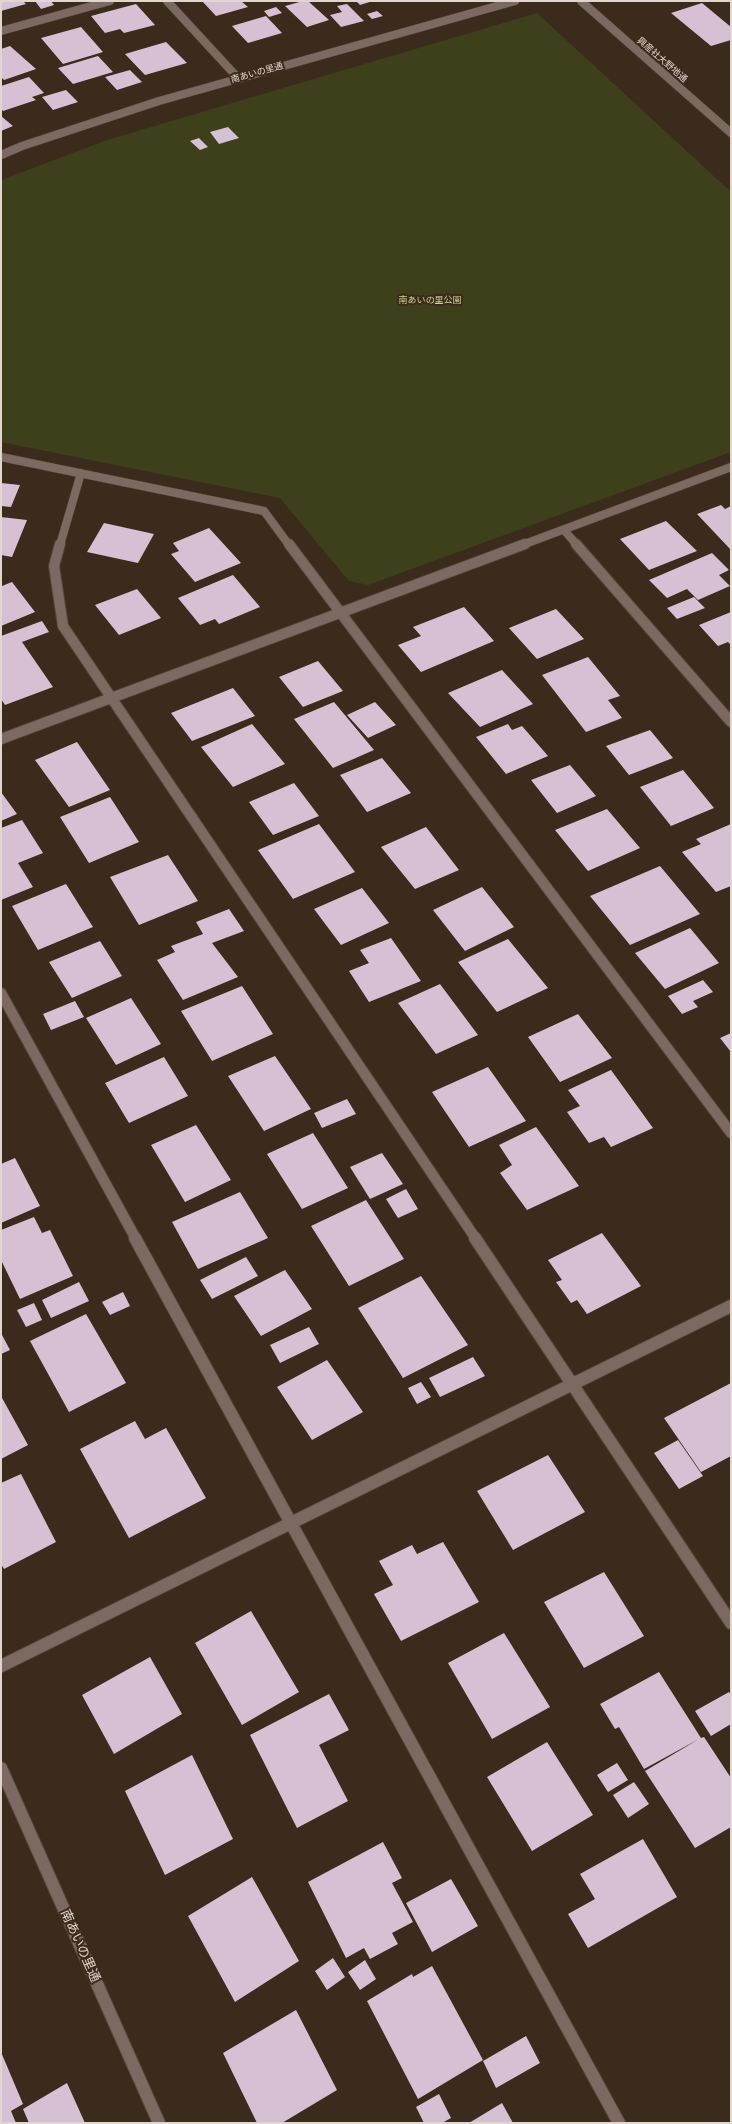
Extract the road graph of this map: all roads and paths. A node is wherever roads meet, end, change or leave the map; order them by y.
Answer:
1 (110, 1) edge
2 (167, 1) edge
3 (515, 1) edge
4 (581, 1) edge
5 (1, 31) edge
6 (238, 78) junction
7 (731, 133) edge
8 (1, 155) edge
9 (1, 457) edge
10 (731, 467) edge
11 (81, 473) junction
12 (564, 530) junction
13 (341, 614) junction
14 (112, 699) junction
15 (731, 722) edge
16 (1, 739) edge
17 (1, 993) edge
18 (731, 1134) edge
19 (731, 1306) edge
20 (573, 1384) junction
21 (291, 1523) junction
22 (731, 1623) edge
23 (1, 1666) edge
24 (1, 1768) edge
25 (159, 2123) edge
26 (619, 2123) edge

1 - 5 street
2 - 6 street
3 - 6 street, 南あいの里通
4 - 7 street, 興産社大野地通
6 - 8 street, 南あいの里通
9 - 11 street
10 - 12 street
11 - 13 street
11 - 14 street
12 - 13 street
12 - 15 street
13 - 14 street
13 - 18 street
14 - 16 street
14 - 20 street
17 - 21 street
19 - 20 street
20 - 21 street
20 - 22 street
21 - 23 street
21 - 26 street
24 - 25 street, 南あいの里通

